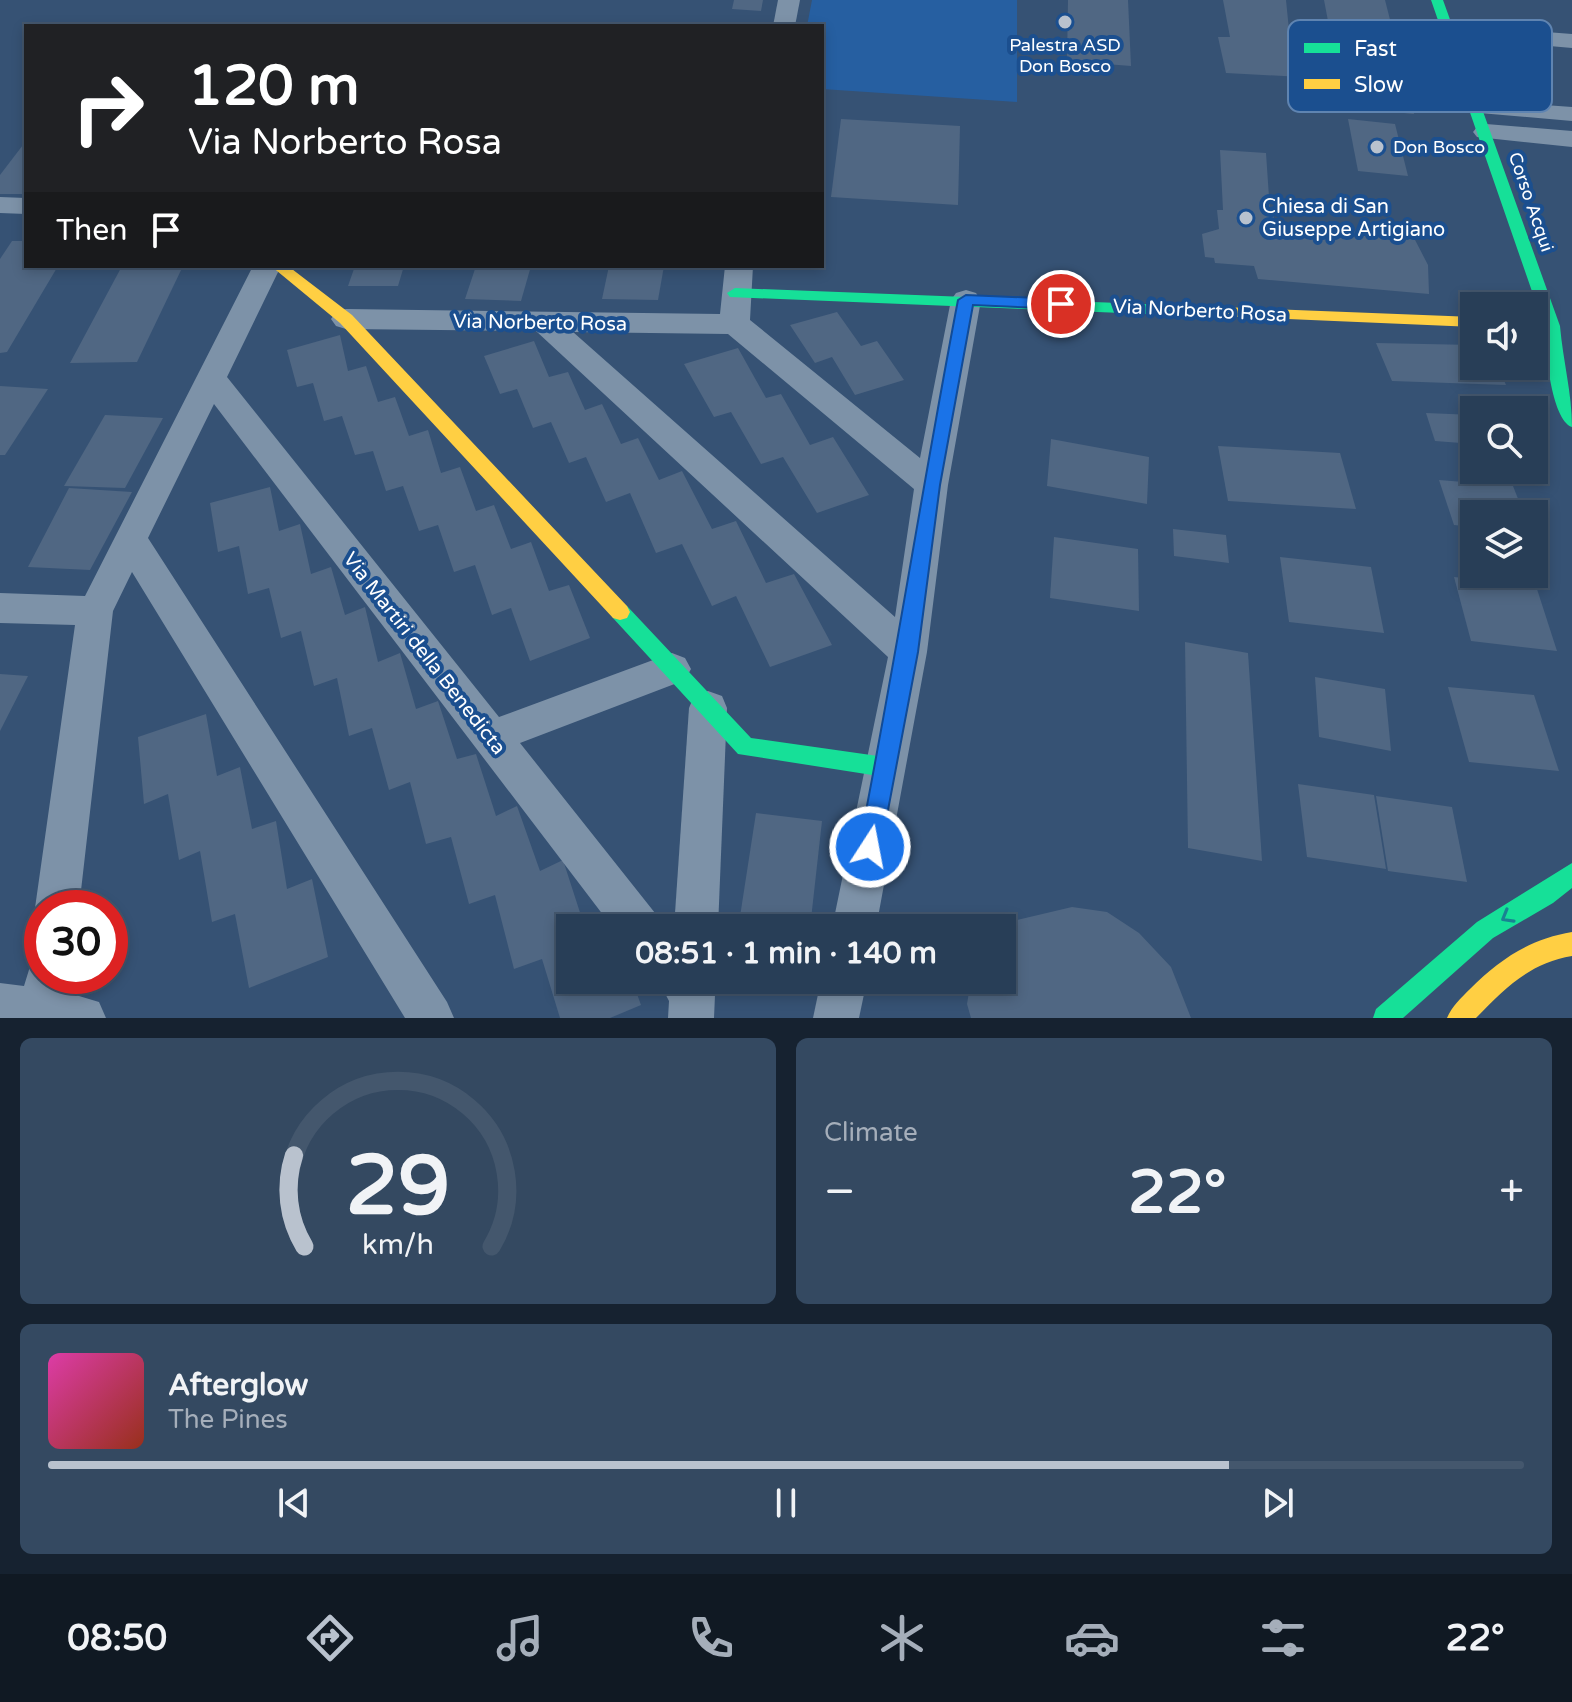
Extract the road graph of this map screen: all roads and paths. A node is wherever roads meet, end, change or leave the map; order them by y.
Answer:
1 (789, 0) edge
2 (1437, 0) edge
3 (1444, 20) edge
4 (784, 24) edge
5 (1552, 39) edge
6 (1572, 41) edge
7 (1479, 112) edge
8 (1545, 112) edge
9 (1572, 114) edge
10 (1486, 132) junction
11 (1572, 139) edge
12 (0, 205) edge
13 (24, 206) edge
14 (266, 268) edge
15 (281, 268) edge
16 (737, 279) edge
17 (1533, 292) edge
18 (966, 300) junction
19 (346, 319) junction
20 (543, 321) junction
21 (1460, 321) edge
22 (735, 324) junction
23 (1548, 330) edge
24 (1548, 343) edge
25 (1572, 355) edge
26 (211, 378) junction
27 (1572, 421) edge
28 (931, 485) junction
29 (131, 540) junction
30 (0, 608) edge
31 (95, 611) junction
32 (908, 652) junction
33 (672, 669) junction
34 (708, 708) junction
35 (491, 737) junction
36 (885, 767) junction
37 (1572, 874) edge
38 (59, 890) edge
39 (629, 914) edge
40 (697, 914) edge
41 (857, 914) edge
42 (1572, 944) edge
43 (841, 994) edge
44 (431, 1018) edge
45 (836, 1018) edge
46 (1385, 1018) edge
47 (1459, 1018) edge

1 - 4 street
2 - 3 street, Corso Acqui
5 - 6 street
7 - 10 street, Corso Acqui
8 - 9 street
10 - 11 street
10 - 17 street, Corso Acqui
12 - 13 street
14 - 26 street
15 - 19 street
16 - 18 street, Via Norberto Rosa
16 - 22 street
18 - 21 street, Via Norberto Rosa
18 - 28 street
19 - 20 street, Via Norberto Rosa
19 - 33 street
20 - 22 street, Via Norberto Rosa
20 - 32 street
22 - 28 street
23 - 25 street
24 - 27 street, Corso Acqui
26 - 29 street
26 - 35 street, Via Martiri della Benedicta
28 - 32 street
29 - 31 street
29 - 44 street
30 - 31 street
31 - 38 street
32 - 36 street
33 - 34 street
33 - 35 street
34 - 36 street
34 - 40 street
35 - 39 street, Via Martiri della Benedicta
36 - 41 street
37 -> 46 street
42 - 47 street
43 - 45 street

